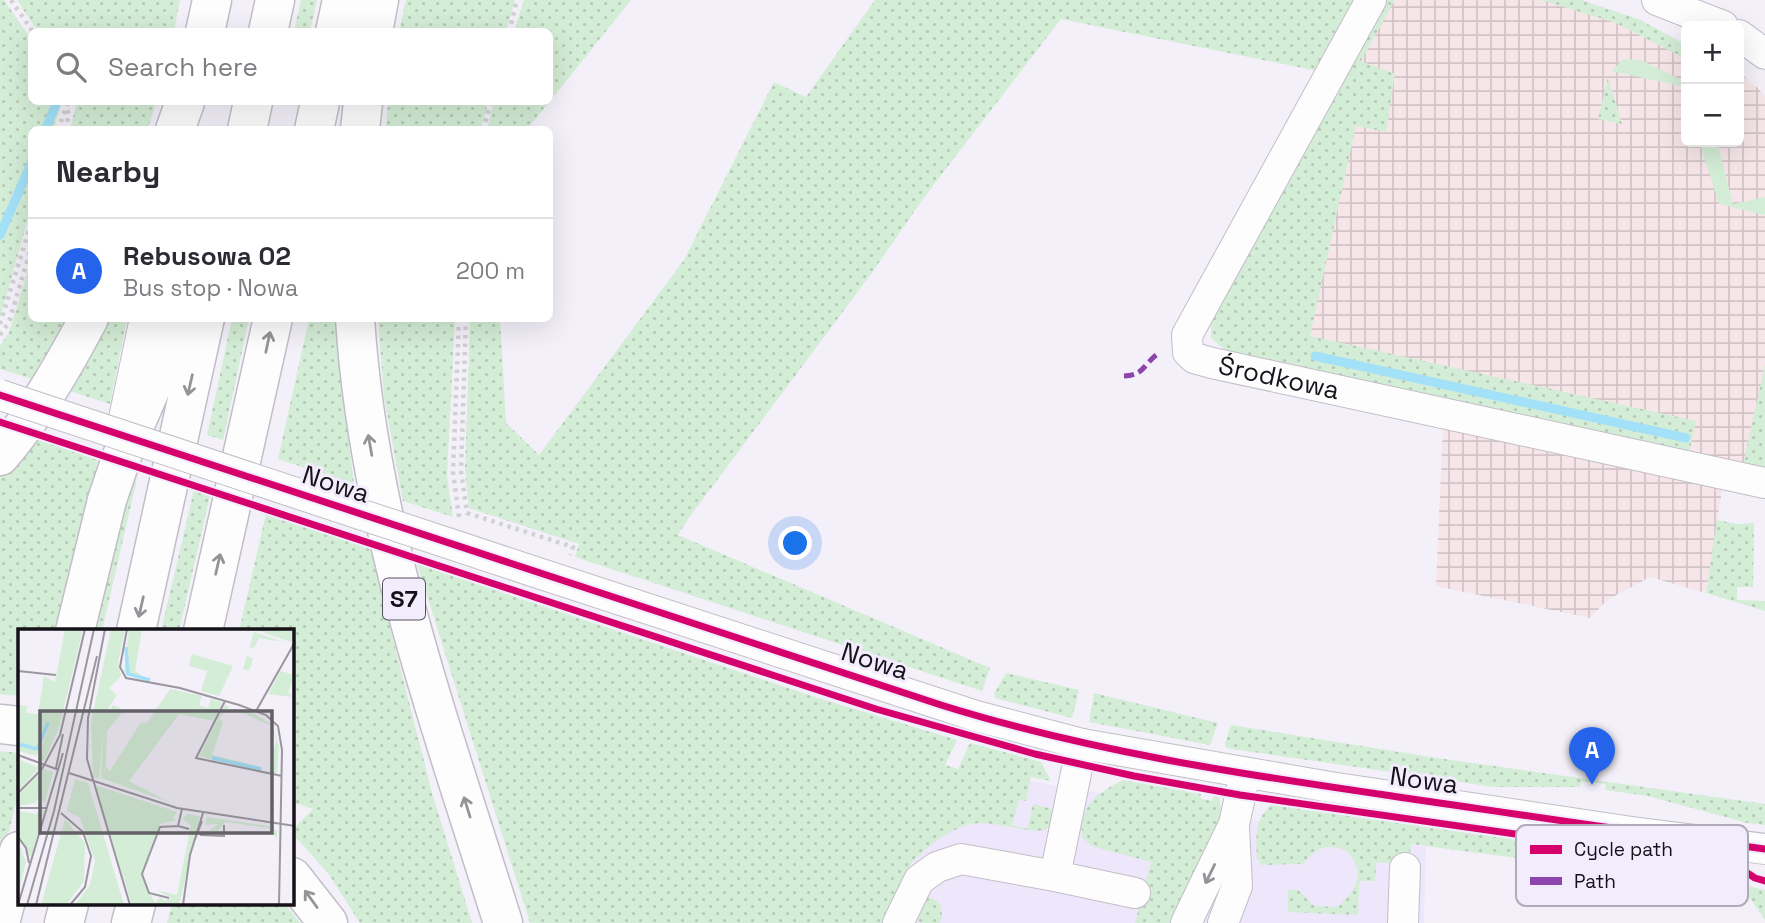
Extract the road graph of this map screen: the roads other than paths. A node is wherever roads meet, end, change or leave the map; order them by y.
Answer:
1 (212, 0) edge
2 (275, 0) edge
3 (342, 0) edge
4 (379, 0) edge
5 (1371, 0) edge
6 (1657, 0) edge
7 (1710, 21) edge
8 (206, 28) edge
9 (269, 28) edge
10 (336, 28) edge
11 (374, 28) edge
12 (1744, 39) edge
13 (1765, 54) edge
14 (184, 105) edge
15 (190, 105) edge
16 (252, 105) edge
17 (319, 105) edge
18 (363, 105) edge
19 (176, 126) edge
20 (186, 126) edge
21 (248, 126) edge
22 (315, 126) edge
23 (360, 126) edge
24 (87, 322) edge
25 (144, 322) edge
26 (179, 322) edge
27 (204, 322) edge
28 (272, 322) edge
29 (355, 322) edge
30 (0, 395) edge
31 (0, 456) edge
32 (1765, 483) edge
33 (107, 500) junction
34 (75, 629) edge
35 (136, 629) edge
36 (202, 629) edge
37 (0, 724) edge
38 (18, 726) edge
39 (1082, 744) junction
40 (1245, 774) junction
41 (1234, 824) junction
42 (1585, 825) edge
43 (18, 854) edge
44 (1405, 868) dead end
45 (1055, 876) junction
46 (294, 880) edge
47 (1135, 892) dead end
48 (68, 906) edge
49 (135, 906) edge
50 (0, 923) edge
51 (64, 923) edge
52 (131, 923) edge
53 (328, 923) edge
54 (503, 923) edge
55 (898, 923) edge
56 (1186, 923) edge
57 (1223, 923) edge
58 (1404, 923) edge

1 - 8 highway
2 - 9 highway
3 - 10 highway
4 - 11 highway
5 - 32 street, Środkowa
6 - 7 street
12 - 13 street
14 - 19 highway
15 - 20 street
16 - 21 highway
17 - 22 highway
18 - 23 highway
24 - 31 highway
25 - 33 street
26 - 33 highway
27 -> 35 highway
36 -> 28 highway
54 -> 29 highway, S7
30 - 39 street, Nowa, bridge
33 - 34 highway
37 - 38 highway
39 - 40 street, Nowa
39 - 45 street
40 - 41 street
40 - 42 street, Nowa
41 -> 56 street
41 - 57 street
43 - 50 highway
44 - 58 street
45 - 47 street
45 - 55 street
53 -> 46 highway
48 - 51 highway
49 - 52 highway

